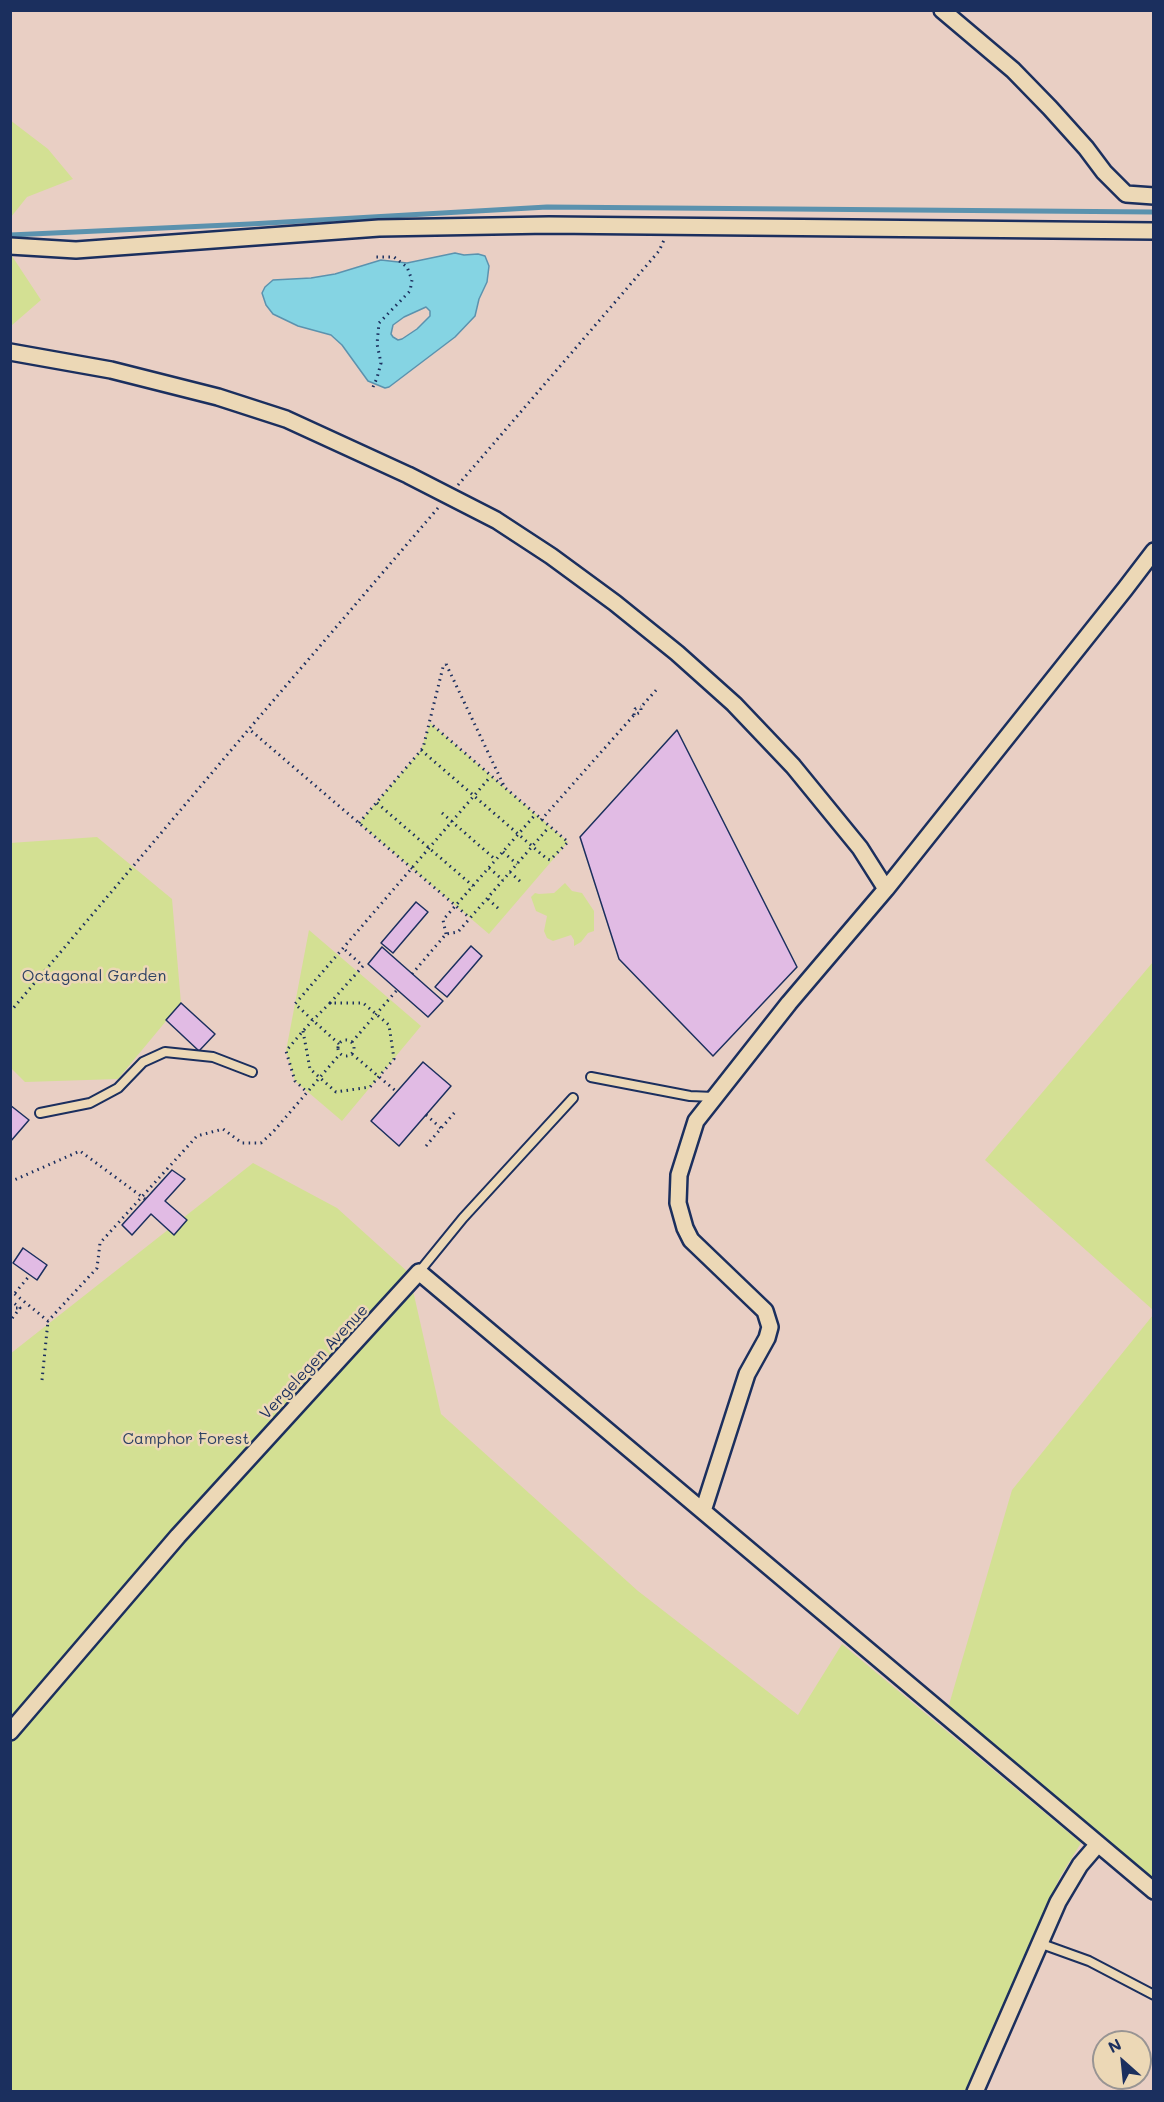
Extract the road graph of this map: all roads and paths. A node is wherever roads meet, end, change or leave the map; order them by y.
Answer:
1 (942, 10) edge
2 (1154, 196) edge
3 (671, 225) junction
4 (1154, 231) edge
5 (10, 246) edge
6 (373, 257) dead end
7 (10, 352) edge
8 (373, 387) dead end
9 (449, 496) junction
10 (1154, 551) edge
11 (658, 688) dead end
12 (430, 723) junction
13 (249, 729) junction
14 (421, 750) junction
15 (491, 776) junction
16 (506, 789) junction
17 (474, 795) junction
18 (377, 802) junction
19 (441, 813) dead end
20 (535, 815) junction
21 (541, 820) junction
22 (452, 822) junction
23 (359, 823) junction
24 (549, 827) junction
25 (519, 834) junction
26 (532, 846) junction
27 (428, 849) junction
28 (503, 852) junction
29 (496, 860) junction
30 (517, 864) junction
31 (412, 867) junction
32 (489, 868) junction
33 (510, 872) junction
34 (503, 880) junction
35 (524, 884) dead end
36 (473, 886) junction
37 (886, 889) junction
38 (487, 899) junction
39 (457, 905) junction
40 (500, 910) dead end
41 (470, 918) junction
42 (446, 934) junction
43 (343, 948) junction
44 (412, 974) dead end
45 (397, 990) dead end
46 (330, 1003) junction
47 (10, 1012) edge
48 (376, 1014) junction
49 (313, 1020) junction
50 (303, 1031) junction
51 (352, 1042) junction
52 (339, 1044) junction
53 (340, 1054) junction
54 (352, 1054) junction
55 (252, 1072) dead end
56 (379, 1077) junction
57 (591, 1077) dead end
58 (320, 1078) junction
59 (307, 1092) junction
60 (397, 1092) dead end
61 (714, 1097) junction
62 (573, 1098) dead end
63 (455, 1112) dead end
64 (40, 1113) dead end
65 (426, 1115) dead end
66 (441, 1128) junction
67 (426, 1146) dead end
68 (10, 1180) edge
69 (143, 1198) junction
70 (419, 1272) junction
71 (30, 1275) dead end
72 (10, 1290) edge
73 (15, 1293) junction
74 (10, 1300) edge
75 (10, 1308) edge
76 (20, 1308) junction
77 (10, 1321) edge
78 (48, 1321) junction
79 (42, 1380) dead end
80 (704, 1511) junction
81 (10, 1732) edge
82 (1098, 1844) junction
83 (1154, 1891) edge
84 (1039, 1943) junction
85 (1154, 1995) edge
86 (975, 2091) edge

1 - 2 street
3 - 4 street
3 - 5 street
3 - 9 path
6 - 8 path
7 - 9 street
9 - 13 path
9 - 37 street
10 - 37 street
11 - 21 path
12 - 14 path
12 - 15 path
12 - 16 path
13 - 23 path
13 - 47 path
14 - 17 path
14 - 18 path
15 - 16 path
15 - 17 path
16 - 20 path
17 - 22 path
17 - 25 path
18 - 23 path
18 - 27 path
19 - 22 path
20 - 21 path
20 - 25 path
21 - 24 path
22 - 27 path
22 - 29 path
23 - 31 path
24 - 26 path
24 - 26 path
25 - 26 path
25 - 28 path
26 - 30 path
27 - 31 path
27 - 36 path
28 - 29 path
28 - 30 path
29 - 32 path
30 - 33 path
31 - 39 path
31 - 43 path
32 - 34 path
32 - 36 path
33 - 34 path
33 - 35 path
34 - 38 path
36 - 39 path
37 - 61 street
38 - 40 path
38 - 41 path
39 - 41 path
39 - 42 path
41 - 42 path
42 - 44 path
43 - 46 path
43 - 49 path
45 - 48 path
46 - 48 path
46 - 49 path
48 - 51 path
48 - 56 path
49 - 50 path
49 - 52 path
50 - 58 path
50 - 59 path
51 - 52 path
51 - 54 path
52 - 53 path
53 - 54 path
53 - 58 path
54 - 56 path
55 - 64 lane
56 - 58 path
56 - 60 path
57 - 61 lane
58 - 59 path
59 - 69 path
61 - 80 street
62 - 70 lane, Vergelegen Avenue
63 - 66 path
65 - 66 path
66 - 67 path
68 - 69 path
69 - 78 path
70 - 80 street
70 - 81 street, Vergelegen Avenue
71 - 73 path
72 - 73 path
73 - 78 path
74 - 76 path
75 - 76 path
76 - 77 path
78 - 79 path
80 - 82 street
82 - 83 street
82 - 84 street
84 - 85 lane
84 - 86 street

